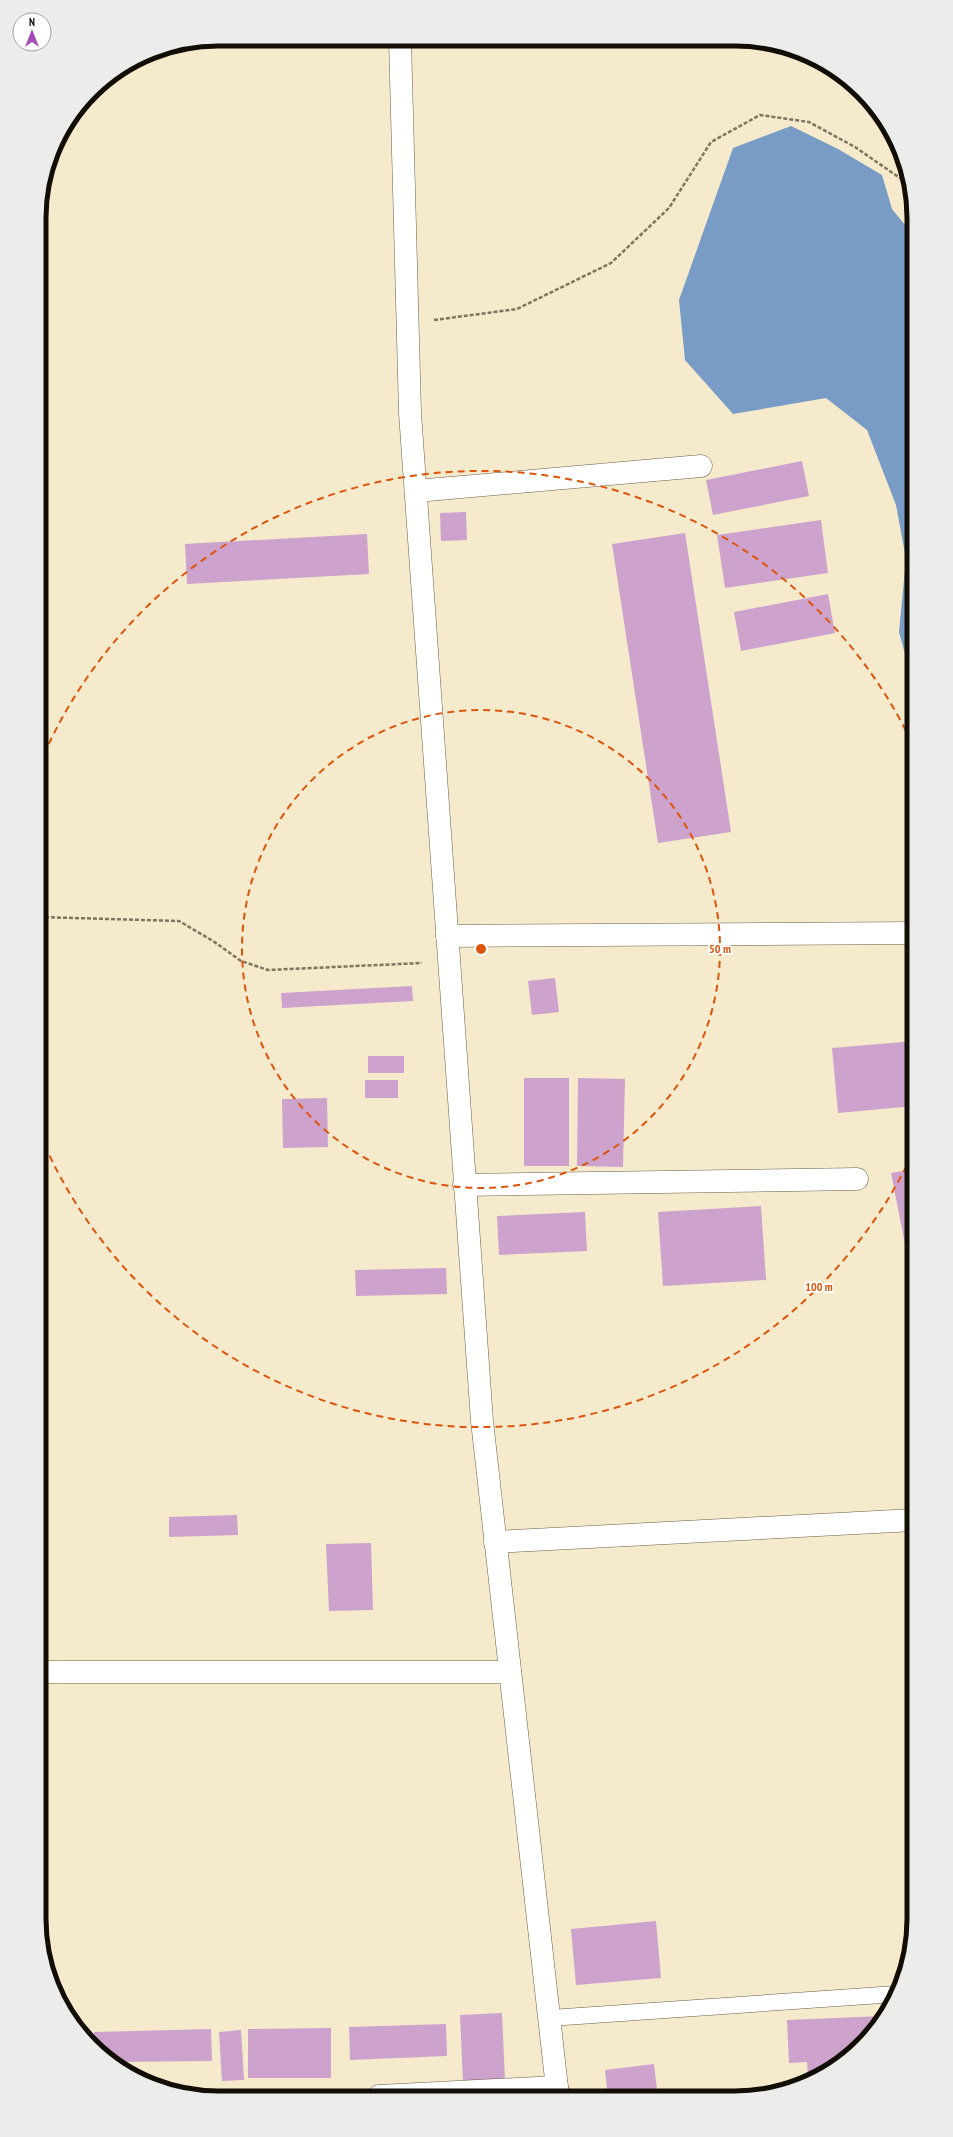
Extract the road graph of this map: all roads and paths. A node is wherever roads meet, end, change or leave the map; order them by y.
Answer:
1 (400, 46) edge
2 (903, 180) edge
3 (408, 323) junction
4 (701, 466) dead end
5 (416, 491) junction
6 (46, 917) edge
7 (907, 933) edge
8 (447, 936) junction
9 (449, 962) junction
10 (857, 1179) dead end
11 (464, 1185) junction
12 (907, 1520) edge
13 (495, 1542) junction
14 (46, 1672) edge
15 (510, 1672) junction
16 (889, 1994) edge
17 (550, 2018) junction
18 (558, 2091) edge

1 - 3 street
2 - 3 path
3 - 5 street
4 - 5 street
5 - 8 street
6 - 9 path
7 - 8 street
8 - 9 street
9 - 11 street
10 - 11 street
11 - 13 street
12 - 13 street
13 - 15 street
14 - 15 street
15 - 17 street
16 - 17 lane
17 - 18 street

